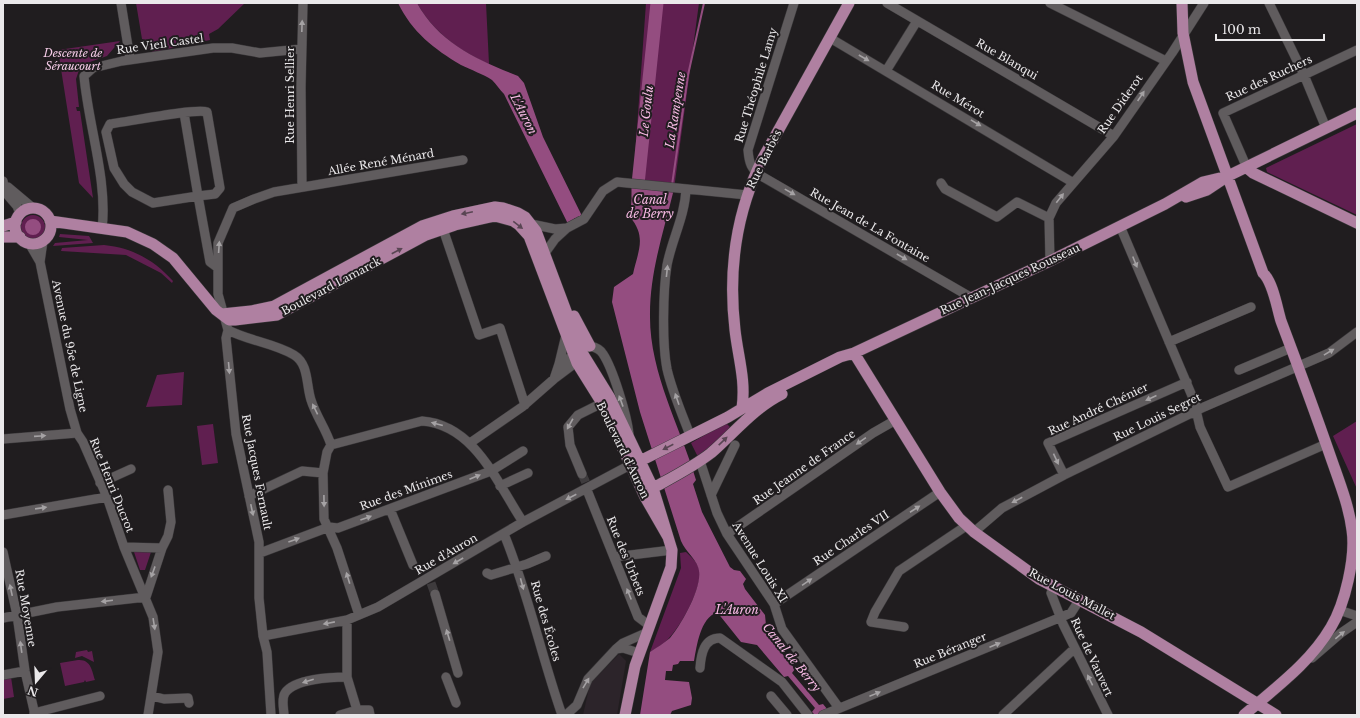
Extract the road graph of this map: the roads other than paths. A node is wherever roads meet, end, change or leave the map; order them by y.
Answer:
1 (121, 3) edge
2 (303, 3) edge
3 (794, 3) edge
4 (849, 3) edge
5 (887, 3) edge
6 (1050, 3) edge
7 (1181, 3) edge
8 (1204, 3) edge
9 (1269, 3) edge
10 (917, 21) junction
11 (1183, 33) junction
12 (830, 38) junction
13 (301, 49) junction
14 (1357, 50) edge
15 (130, 59) junction
16 (1166, 61) junction
17 (886, 71) junction
18 (1304, 75) junction
19 (184, 113) junction
20 (1357, 113) edge
21 (107, 128) junction
22 (1326, 128) junction
23 (92, 131) junction
24 (1114, 136) junction
25 (463, 160) dead end
26 (1247, 168) junction
27 (756, 173) junction
28 (1228, 176) junction
29 (1072, 182) junction
30 (4, 183) edge
31 (941, 183) dead end
32 (302, 187) junction
33 (681, 188) junction
34 (198, 196) junction
35 (746, 196) junction
36 (32, 208) junction
37 (18, 218) junction
38 (1049, 218) junction
39 (50, 221) junction
40 (531, 224) junction
41 (1357, 224) edge
42 (3, 226) edge
43 (1120, 226) junction
44 (569, 227) junction
45 (102, 229) junction
46 (443, 229) junction
47 (3, 237) edge
48 (46, 237) junction
49 (24, 240) junction
50 (545, 253) junction
51 (1050, 261) junction
52 (40, 262) junction
53 (218, 268) junction
54 (972, 298) junction
55 (1251, 307) dead end
56 (222, 314) junction
57 (228, 330) junction
58 (1357, 332) edge
59 (566, 334) junction
60 (1169, 342) junction
61 (1291, 348) junction
62 (854, 353) junction
63 (581, 354) junction
64 (559, 364) junction
65 (1298, 366) junction
66 (1239, 370) dead end
67 (554, 379) junction
68 (1187, 382) junction
69 (751, 400) junction
70 (602, 404) junction
71 (525, 405) junction
72 (1197, 410) junction
73 (728, 417) junction
74 (894, 421) junction
75 (734, 430) junction
76 (77, 433) junction
77 (687, 437) junction
78 (3, 439) edge
79 (629, 439) junction
80 (470, 443) junction
81 (331, 445) junction
82 (735, 445) dead end
83 (1327, 446) junction
84 (523, 451) dead end
85 (697, 463) junction
86 (634, 466) junction
87 (131, 469) dead end
88 (491, 471) junction
89 (323, 473) junction
90 (528, 473) dead end
91 (1064, 476) junction
92 (100, 483) junction
93 (586, 484) junction
94 (500, 486) junction
95 (658, 486) junction
96 (168, 490) dead end
97 (940, 492) junction
98 (711, 495) junction
99 (249, 496) junction
100 (106, 497) junction
101 (390, 509) junction
102 (3, 515) edge
103 (523, 522) junction
104 (329, 527) junction
105 (970, 529) junction
106 (504, 534) junction
107 (727, 534) junction
108 (668, 537) junction
109 (124, 547) junction
110 (162, 548) junction
111 (672, 550) junction
112 (3, 552) edge
113 (260, 552) junction
114 (546, 556) dead end
115 (614, 557) junction
116 (413, 565) dead end
117 (517, 566) junction
118 (487, 573) dead end
119 (1054, 587) junction
120 (435, 594) tunnel mouth
121 (146, 596) junction
122 (1080, 599) junction
123 (774, 604) junction
124 (1339, 610) junction
125 (17, 615) junction
126 (359, 615) junction
127 (1357, 616) edge
128 (3, 618) edge
129 (1060, 618) junction
130 (347, 620) junction
131 (1357, 622) edge
132 (904, 626) dead end
133 (649, 629) junction
134 (263, 636) junction
135 (1075, 648) junction
136 (616, 650) junction
137 (639, 653) junction
138 (635, 666) junction
139 (1299, 666) junction
140 (700, 668) dead end
141 (25, 671) junction
142 (458, 673) dead end
143 (3, 675) edge
144 (347, 677) junction
145 (446, 678) dead end
146 (100, 696) dead end
147 (152, 696) junction
148 (771, 696) dead end
149 (189, 703) dead end
150 (456, 703) dead end
151 (1258, 703) junction
152 (839, 708) junction
153 (357, 710) junction
154 (370, 713) edge
155 (35, 714) edge
156 (148, 715) edge
157 (271, 715) edge
158 (284, 715) edge
159 (340, 715) edge
160 (562, 715) edge
161 (566, 715) edge
162 (625, 715) edge
163 (633, 715) edge
164 (787, 715) edge
165 (808, 715) edge
166 (823, 715) edge
167 (1003, 715) edge
168 (1108, 715) edge
169 (1244, 715) edge
170 (1276, 715) edge

1 - 15 street
13 -> 2 street, Rue Henri Sellier
3 - 27 street, Rue Théophile Lamy
4 - 12 main road, Rue Barbès
5 - 10 street, Rue Blanqui
6 - 16 street
7 - 11 main road
8 - 11 street, Rue Diderot
9 - 18 street
10 - 17 street
10 - 24 street, Rue Blanqui
11 - 16 street, Rue Diderot
11 - 28 main road
12 -> 17 street, Rue Mérot
12 - 27 main road, Rue Barbès
13 - 15 street, Rue Vieil Castel
13 - 32 street, Rue Henri Sellier
14 - 18 street, Rue des Ruchers
15 - 23 street, Rue Vieil Castel
24 -> 16 street, Rue Diderot
17 -> 29 street, Rue Mérot
18 - 22 street
18 - 26 street, Rue des Ruchers
19 - 21 street
19 - 34 street
19 - 34 street
20 - 22 main road, Rue Jean-Jacques Rousseau
21 - 23 street
21 - 34 street
22 - 26 main road, Rue Jean-Jacques Rousseau
23 - 45 street, Rue Vieil Castel
24 - 29 street, Rue Diderot
25 - 32 street, Allée René Ménard
26 - 28 main road, Rue Jean-Jacques Rousseau
26 - 41 main road
27 - 35 main road, Rue Barbès
27 -> 54 street, Rue Jean de La Fontaine
28 - 43 main road, Rue Jean-Jacques Rousseau
28 - 61 main road
38 -> 29 street, Rue Diderot
30 - 36 street
30 - 37 street
31 - 38 street
53 -> 32 street, Allée René Ménard
33 - 35 street
33 - 44 street
77 -> 33 street
34 - 53 street
35 - 69 main road, Rue Barbès
36 - 37 main road
36 - 39 main road
37 - 42 main road
37 - 49 main road
38 - 51 street, Rue Diderot
39 - 45 main road
39 - 48 main road
40 - 44 street
40 - 50 main road, Boulevard Lamarck
40 -> 56 main road, Boulevard Lamarck
43 - 51 main road, Rue Jean-Jacques Rousseau
43 -> 60 street
44 - 50 street
45 - 48 main road
45 - 56 main road
56 -> 46 main road, Boulevard Lamarck
46 -> 59 main road, Boulevard Lamarck
46 - 71 street
47 - 49 main road
48 - 49 main road
48 - 52 street, Avenue du 95e de Ligne
49 - 52 street, Avenue du 95e de Ligne
50 - 63 main road, Boulevard Lamarck
51 - 54 main road, Rue Jean-Jacques Rousseau
52 - 76 street, Avenue du 95e de Ligne
53 - 56 street, Rue Jacques Fernault
54 - 62 main road, Rue Jean-Jacques Rousseau
55 - 60 street
56 - 57 street, Rue Jacques Fernault
81 -> 57 street
57 -> 99 street, Rue Jacques Fernault
65 -> 58 street, Rue Louis Segret
59 - 63 main road, Boulevard Lamarck
59 - 64 street
60 - 68 street
61 - 65 main road
61 - 66 street
62 - 69 main road, Rue Jean-Jacques Rousseau
62 - 74 main road, Rue Louis Mallet
63 - 64 street
63 - 67 street
63 - 70 main road, Boulevard d'Auron
63 - 79 main road, Boulevard d'Auron
79 -> 63 street, Boulevard d'Auron
64 - 67 street
65 - 72 street, Rue Louis Segret
65 - 83 main road
67 - 71 street
68 - 72 street
68 -> 91 street, Rue André Chénier
69 - 73 main road, Rue Jean-Jacques Rousseau
69 - 75 main road
70 - 86 main road, Boulevard d'Auron
70 -> 93 street, Rue des Urbets
71 - 80 street
72 - 83 street
72 - 91 street, Rue Louis Segret
73 - 75 main road
73 - 77 main road, Rue Jean-Jacques Rousseau
74 - 97 main road, Rue Louis Mallet
74 -> 107 street, Rue Jeanne de France
85 -> 75 main road
78 -> 76 street
76 - 92 street, Rue Henri Ducrot
77 -> 86 main road, Rue Jean-Jacques Rousseau
79 - 86 main road, Boulevard d'Auron
80 -> 81 street
80 - 88 street
81 - 89 street
82 - 98 street
83 - 124 main road
84 - 88 street, Rue des Minimes
85 - 95 main road
85 - 98 street, Avenue Louis XI
86 - 93 street, Rue d'Auron
86 - 95 main road, Boulevard d'Auron
86 - 108 main road, Boulevard d'Auron
87 - 92 street
88 - 94 street
101 -> 88 street, Rue des Minimes
89 - 99 street
89 -> 104 street
90 - 94 street
91 -> 105 street, Rue Louis Segret
92 - 100 street, Rue Henri Ducrot
93 -> 103 street, Rue d'Auron
93 - 115 street, Rue des Urbets
94 - 103 street
95 - 108 main road, Boulevard d'Auron
96 - 110 street
97 - 105 main road, Rue Louis Mallet
123 -> 97 street, Rue Charles VII
98 - 107 street, Avenue Louis XI
99 -> 113 street, Rue Jacques Fernault
102 -> 100 street
100 - 109 street, Rue Henri Ducrot
104 -> 101 street, Rue des Minimes
101 - 116 street
103 - 106 street, Rue d'Auron
113 -> 104 street, Rue des Minimes
126 -> 104 street
105 - 119 main road, Rue Louis Mallet
105 - 132 street, Rue Louis Segret
106 - 117 street, Rue des Écoles
106 -> 126 street, Rue d'Auron
107 - 123 street, Avenue Louis XI
108 - 111 main road, Boulevard d'Auron
109 - 110 street
109 - 121 street, Rue Henri Ducrot
110 -> 121 street
111 - 115 street
111 - 133 main road, Boulevard d'Auron
125 -> 112 street, Rue Moyenne
113 - 134 street, Rue Jacques Fernault
114 - 117 street
133 -> 115 street, Rue des Urbets
117 - 118 street
117 -> 160 street, Rue des Écoles
119 - 122 main road, Rue Louis Mallet
119 - 129 street, Rue de Vauvert
142 -> 120 street
121 -> 125 street
121 -> 147 street, Rue Henri Ducrot
122 - 129 street, Rue Béranger
122 - 151 main road, Rue Louis Mallet
123 - 152 street, Avenue Louis XI
124 - 127 street
124 - 139 main road
125 - 128 street
141 -> 125 street, Rue Moyenne
126 - 130 street, Rue d'Auron
129 - 135 street, Rue de Vauvert
152 -> 129 street, Rue Béranger
130 -> 134 street, Rue d'Auron
130 - 144 street
139 -> 131 street
133 - 136 street
133 - 137 main road, Boulevard d'Auron
134 - 157 street, Rue Jacques Fernault
135 - 167 street
168 -> 135 street, Rue de Vauvert
136 - 137 street
161 -> 136 street
137 - 138 main road, Boulevard d'Auron
138 - 162 main road
138 - 163 main road
139 - 151 main road
140 - 165 street
141 - 143 street
141 - 155 street, Rue Moyenne
144 - 153 street
144 -> 158 street
145 - 150 street
146 - 155 street
147 - 149 street
147 - 156 street, Rue Henri Ducrot
148 - 164 street
151 - 169 main road
151 - 170 main road, Rue Louis Mallet
152 - 166 street, Rue Béranger
153 - 154 street
153 - 159 street

